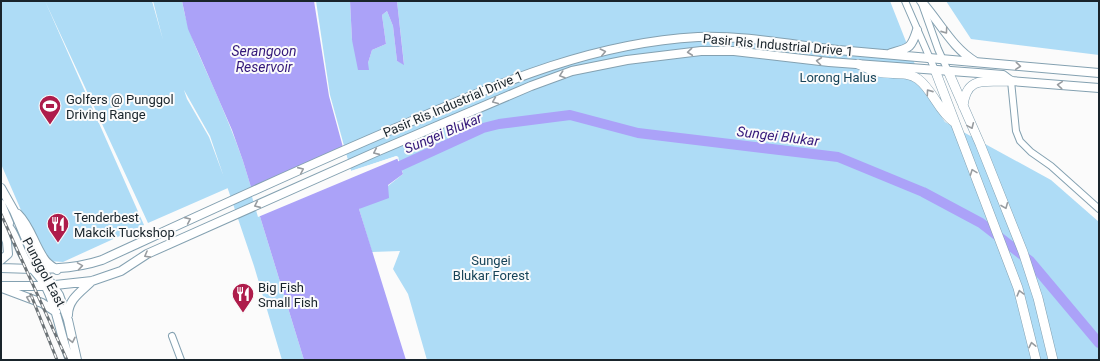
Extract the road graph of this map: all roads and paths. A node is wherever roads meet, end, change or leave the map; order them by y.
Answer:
1 (905, 1) edge
2 (921, 1) edge
3 (917, 30) junction
4 (885, 54) junction
5 (930, 58) junction
6 (943, 60) junction
7 (979, 63) junction
8 (858, 64) junction
9 (935, 70) junction
10 (948, 71) junction
11 (1082, 71) junction
12 (1099, 73) edge
13 (1011, 81) junction
14 (1086, 87) junction
15 (1099, 88) edge
16 (963, 107) junction
17 (954, 122) junction
18 (1, 188) edge
19 (1, 204) edge
20 (1099, 209) edge
21 (14, 211) junction
22 (1, 217) edge
23 (1, 226) edge
24 (12, 229) junction
25 (1, 260) edge
26 (1, 268) edge
27 (32, 269) junction
28 (41, 269) junction
29 (57, 270) junction
30 (92, 281) junction
31 (49, 285) junction
32 (1, 287) edge
33 (56, 312) junction
34 (68, 320) junction
35 (172, 336) dead end
36 (1050, 350) junction
37 (70, 360) edge
38 (77, 360) edge
39 (181, 360) edge
40 (1036, 360) edge
41 (1049, 360) edge
42 (1053, 360) edge

1 - 3 street
2 - 6 street
2 -> 7 main road
3 - 4 main road
3 - 5 street
4 - 5 main road, Pasir Ris Industrial Drive 1
29 -> 4 main road, Pasir Ris Industrial Drive 1
5 - 6 main road, Pasir Ris Industrial Drive 1
5 - 9 street
6 - 7 main road, Pasir Ris Industrial Drive 1
6 - 10 street
7 -> 11 main road, Pasir Ris Industrial Drive 1
8 - 9 main road, Pasir Ris Industrial Drive 1
17 -> 8 highway
8 -> 30 main road, Pasir Ris Industrial Drive 1
9 - 10 main road, Pasir Ris Industrial Drive 1
9 - 17 highway
10 - 13 main road, Pasir Ris Industrial Drive 1
10 - 16 highway
11 - 12 main road, Pasir Ris Industrial Drive 1
11 - 14 main road
14 -> 13 main road, Pasir Ris Industrial Drive 1
13 - 16 highway
13 - 20 street
14 - 15 main road, Pasir Ris Industrial Drive 1
16 -> 36 highway
40 -> 17 highway
18 - 21 main road, Punggol East
19 - 24 main road
21 - 28 main road, Punggol East
21 - 29 main road
22 - 24 main road, Punggol East
23 - 25 main road
24 - 27 main road, Punggol East
26 - 27 main road, Pasir Ris Industrial Drive 1
27 - 28 main road, Pasir Ris Industrial Drive 1
27 - 31 main road, Punggol East
28 - 29 main road, Pasir Ris Industrial Drive 1
28 - 31 main road, Punggol East
30 - 31 main road
30 - 34 main road
31 - 32 main road
31 - 33 main road, Punggol East
31 - 34 main road, Punggol East
33 -> 32 main road
33 - 37 main road, Punggol East
34 -> 38 main road, Punggol East
35 - 39 street
36 - 41 highway
36 - 42 highway

